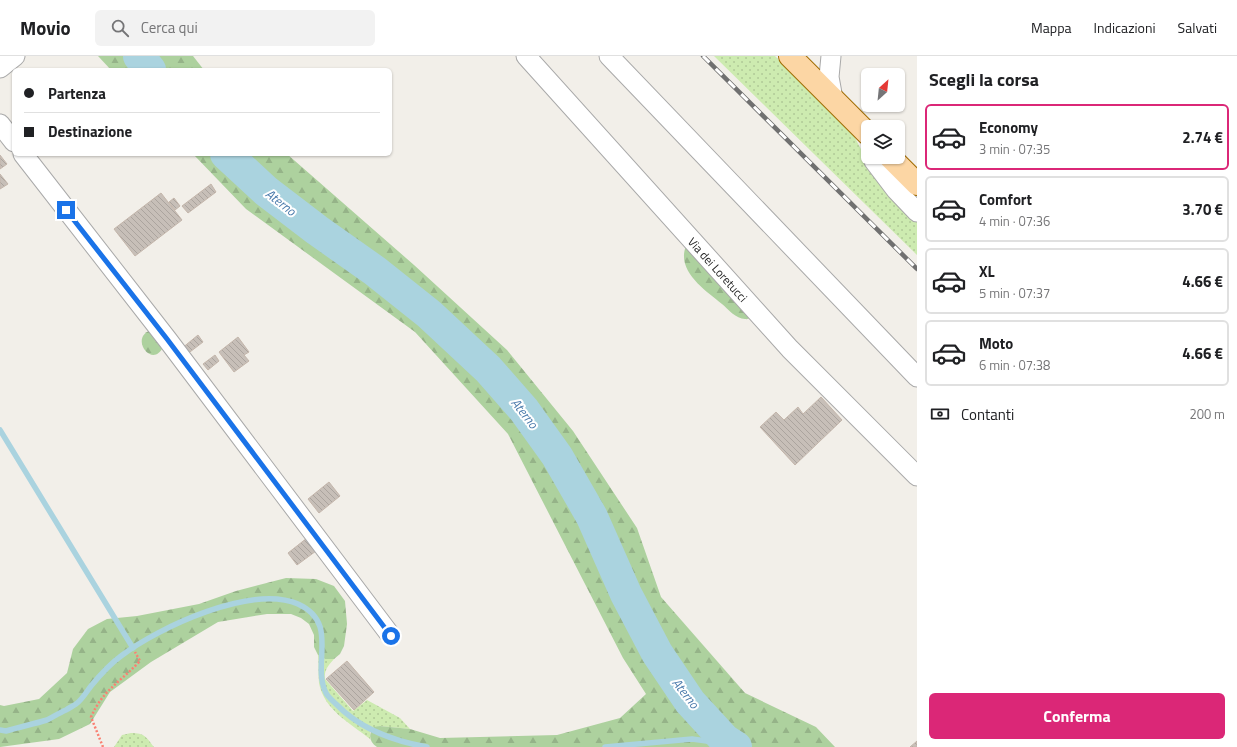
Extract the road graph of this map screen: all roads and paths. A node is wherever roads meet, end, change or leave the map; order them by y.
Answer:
1 (15, 56) edge
2 (526, 56) edge
3 (609, 56) edge
4 (790, 56) edge
5 (831, 56) edge
6 (0, 68) edge
7 (833, 99) junction
8 (0, 124) edge
9 (861, 127) edge
10 (12, 139) edge
11 (25, 156) edge
12 (876, 164) edge
13 (897, 164) edge
14 (917, 184) edge
15 (917, 212) edge
16 (917, 378) edge
17 (914, 466) edge
18 (391, 636) dead end
19 (135, 652) dead end
20 (103, 747) edge

1 - 6 street
2 - 17 street, Via dei Loretucci
3 - 16 street
4 - 7 main road
5 - 7 street
7 - 9 main road
8 - 10 street
11 - 18 street
12 - 15 street
13 - 14 main road
19 - 20 path

